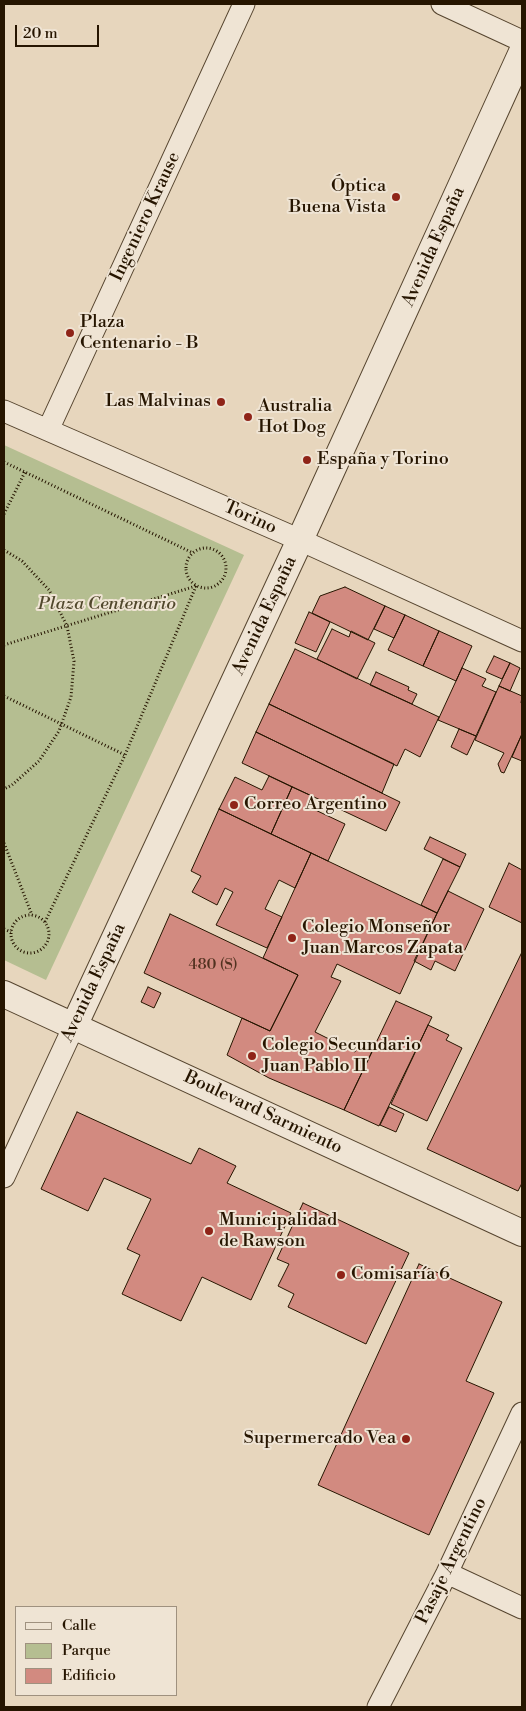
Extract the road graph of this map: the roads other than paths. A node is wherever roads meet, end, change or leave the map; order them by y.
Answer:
1 (244, 4) edge
2 (442, 4) edge
3 (522, 41) edge
4 (522, 52) edge
5 (4, 411) edge
6 (48, 430) junction
7 (300, 540) junction
8 (522, 642) edge
9 (4, 994) edge
10 (74, 1026) junction
11 (4, 1177) edge
12 (522, 1233) edge
13 (522, 1413) edge
14 (447, 1573) junction
15 (522, 1608) edge
16 (378, 1707) edge

1 - 6 street, Ingeniero Krause
2 - 3 street
4 - 7 street, Avenida España
5 - 6 street, Torino
6 - 7 street, Torino
7 - 8 street, Torino
7 - 10 street, Avenida España
9 - 10 street, Boulevard Sarmiento
10 - 11 street, Avenida España
10 - 12 street, Boulevard Sarmiento
13 - 14 street, Pasaje Argentino
14 - 15 street
14 - 16 street, Pasaje Argentino

